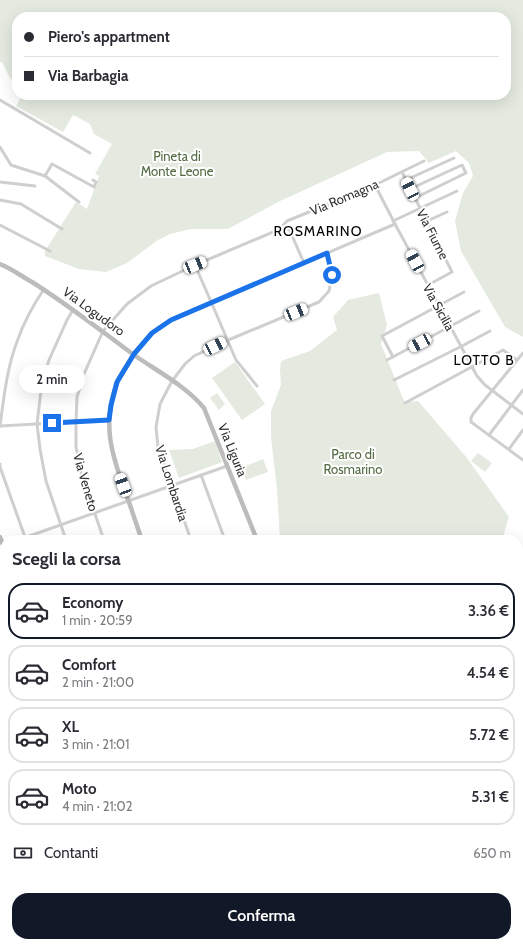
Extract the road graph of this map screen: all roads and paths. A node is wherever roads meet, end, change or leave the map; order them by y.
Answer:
1 (0, 100) edge
2 (0, 147) edge
3 (90, 153) dead end
4 (454, 158) dead end
5 (424, 161) dead end
6 (402, 172) junction
7 (45, 176) junction
8 (93, 180) dead end
9 (406, 180) junction
10 (0, 182) edge
11 (375, 185) junction
12 (35, 186) dead end
13 (410, 189) junction
14 (457, 191) dead end
15 (415, 198) junction
16 (0, 200) edge
17 (79, 202) dead end
18 (420, 208) junction
19 (447, 212) dead end
20 (427, 221) junction
21 (394, 223) junction
22 (0, 225) edge
23 (284, 225) junction
24 (62, 229) dead end
25 (50, 251) dead end
26 (327, 253) junction
27 (304, 263) junction
28 (0, 264) edge
29 (195, 265) junction
30 (428, 286) junction
31 (44, 290) junction
32 (464, 292) dead end
33 (212, 302) junction
34 (439, 306) junction
35 (73, 310) junction
36 (479, 311) dead end
37 (451, 327) junction
38 (103, 331) junction
39 (490, 331) dead end
40 (228, 340) junction
41 (461, 346) junction
42 (523, 353) edge
43 (134, 354) junction
44 (393, 357) junction
45 (387, 360) dead end
46 (517, 360) junction
47 (472, 367) junction
48 (172, 380) junction
49 (394, 380) dead end
50 (258, 386) dead end
51 (523, 390) edge
52 (492, 391) junction
53 (405, 402) dead end
54 (511, 405) junction
55 (523, 414) edge
56 (109, 420) junction
57 (76, 422) junction
58 (37, 424) junction
59 (0, 426) edge
60 (523, 430) edge
61 (489, 435) junction
62 (508, 449) junction
63 (523, 460) edge
64 (0, 466) edge
65 (228, 466) junction
66 (201, 475) junction
67 (172, 486) junction
68 (128, 501) junction
69 (95, 513) junction
70 (61, 525) junction
71 (24, 535) edge
72 (35, 535) edge
73 (64, 535) edge
74 (102, 535) edge
75 (140, 535) edge
76 (189, 535) edge
77 (223, 535) edge
78 (255, 535) edge

1 - 3 street
2 - 7 street
4 - 9 street
5 - 6 street, Via Romagna
6 - 9 street, Via Fiume
6 - 11 street, Via Romagna
7 - 8 street
7 - 17 street
9 - 13 street, Via Fiume
10 - 12 street
11 - 21 street, Via Sicilia
11 - 23 street, Via Romagna
13 - 15 street, Via Fiume
13 - 15 street
14 - 18 street
15 - 18 street, Via Fiume
16 - 24 street
18 - 20 street, Via Fiume
18 - 21 street
19 - 20 street
20 - 30 street, Via Fiume
21 - 26 street
21 - 30 street, Via Sicilia
22 - 25 street
23 - 27 street
23 - 29 street, Via Romagna
26 - 27 street
26 - 40 street, Via Lombardia
27 - 33 street
28 - 31 street, Via Logudoro
29 - 33 street
29 - 38 street, Via Romagna
30 - 34 street, Via Sicilia
31 - 35 street, Via Logudoro
31 - 59 street
32 - 34 street
33 - 40 street
33 - 43 street
34 - 37 street, Via Sicilia
34 - 44 street
35 - 38 street, Via Logudoro
35 - 58 street
36 - 37 street
37 - 41 street, Via Sicilia
37 - 44 street
38 - 43 street, Via Logudoro
38 - 57 street, Via Veneto
39 - 41 street
40 - 48 street, Via Lombardia
40 - 50 street
41 - 47 street, Via Sicilia
41 - 49 street
42 - 46 street
43 - 48 street, Via Logudoro
43 - 56 street
44 - 45 street
46 - 47 street
46 - 52 street
47 - 52 street, Via Sicilia
47 - 53 street
48 - 65 street, Via Liguria
48 - 67 street, Via Lombardia
51 - 54 street
52 - 54 street, Via Sicilia
52 - 61 street
54 - 55 street, Via Sicilia
54 - 61 street
56 - 57 street
56 - 68 street
57 - 58 street
57 - 69 street, Via Veneto
58 - 59 street
58 - 70 street
60 - 62 street
61 - 62 street
62 - 63 street
64 - 71 street
65 - 66 street
65 - 78 street, Via Liguria
66 - 67 street
66 - 77 street
67 - 68 street
67 - 76 street, Via Lombardia
68 - 69 street
68 - 75 street
69 - 70 street
69 - 74 street, Via Veneto
70 - 72 street
70 - 73 street

